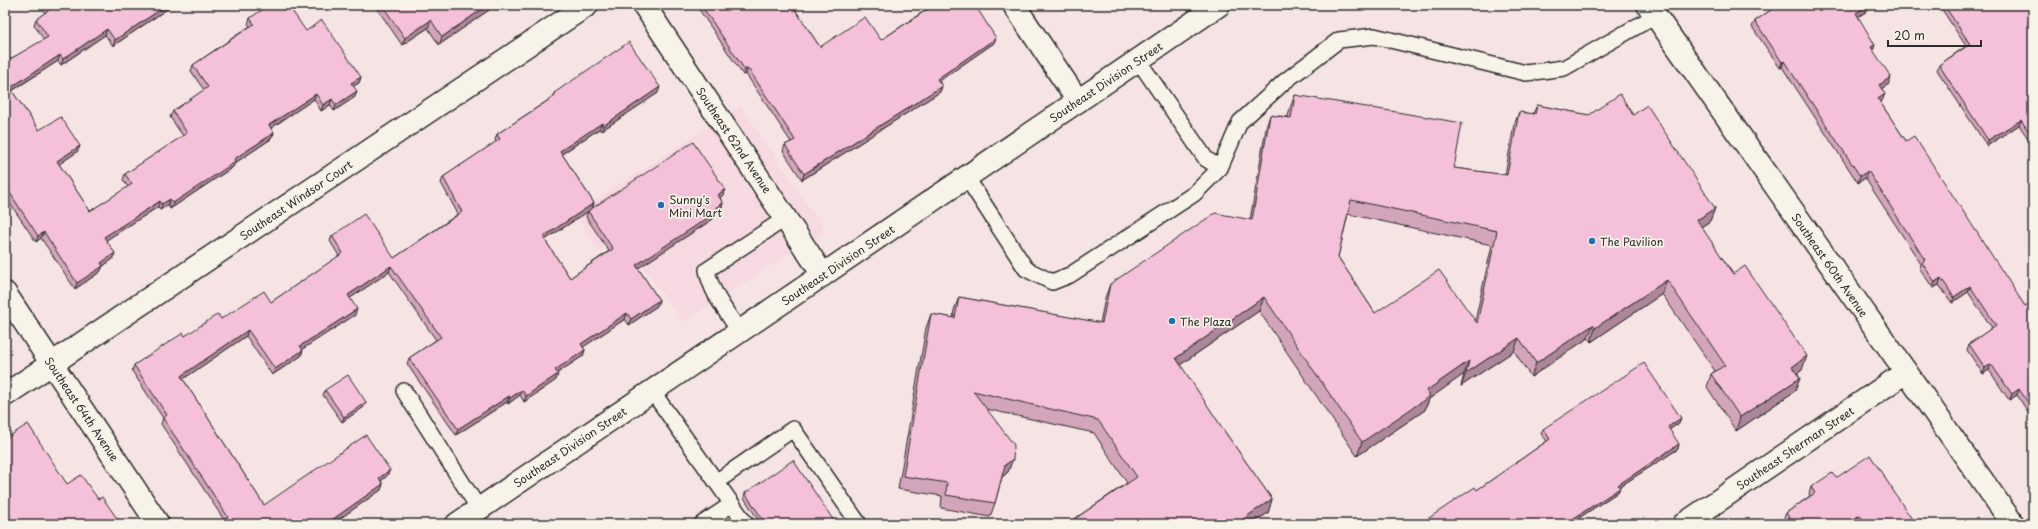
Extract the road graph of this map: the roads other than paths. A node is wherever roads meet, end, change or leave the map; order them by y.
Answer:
1 (587, 5) edge
2 (644, 5) edge
3 (1014, 5) edge
4 (1219, 5) edge
5 (1651, 11) edge
6 (1138, 60) junction
7 (1078, 101) junction
8 (1220, 168) junction
9 (967, 178) junction
10 (786, 218) junction
11 (823, 275) junction
12 (5, 293) edge
13 (739, 331) junction
14 (51, 363) junction
15 (1906, 372) junction
16 (404, 391) dead end
17 (652, 391) junction
18 (5, 395) edge
19 (716, 482) junction
20 (732, 504) junction
21 (479, 509) junction
22 (158, 524) edge
23 (456, 524) edge
24 (702, 524) edge
25 (746, 524) edge
26 (859, 524) edge
27 (1684, 524) edge
28 (2013, 524) edge

1 - 14 street, Southeast Windsor Court
2 - 10 street, Southeast 62nd Avenue
3 - 7 street
4 - 6 street, Southeast Division Street
5 - 8 lane
5 - 15 street, Southeast 60th Avenue
6 - 7 street, Southeast Division Street
6 - 8 lane
7 - 9 street, Southeast Division Street
8 - 9 lane
9 - 11 street, Southeast Division Street
10 - 11 street, Southeast 62nd Avenue
10 - 13 lane
11 - 13 street, Southeast Division Street
12 - 14 street, Southeast 64th Avenue
13 - 17 street, Southeast Division Street
14 - 18 street, Southeast Windsor Court
14 - 22 street, Southeast 64th Avenue
15 - 27 street, Southeast Sherman Street
15 - 28 street, Southeast 60th Avenue
16 - 21 lane
17 - 19 lane
17 - 21 street, Southeast Division Street
19 - 20 lane
19 - 26 lane
20 - 24 lane
20 - 25 lane
21 - 23 street, Southeast Division Street

